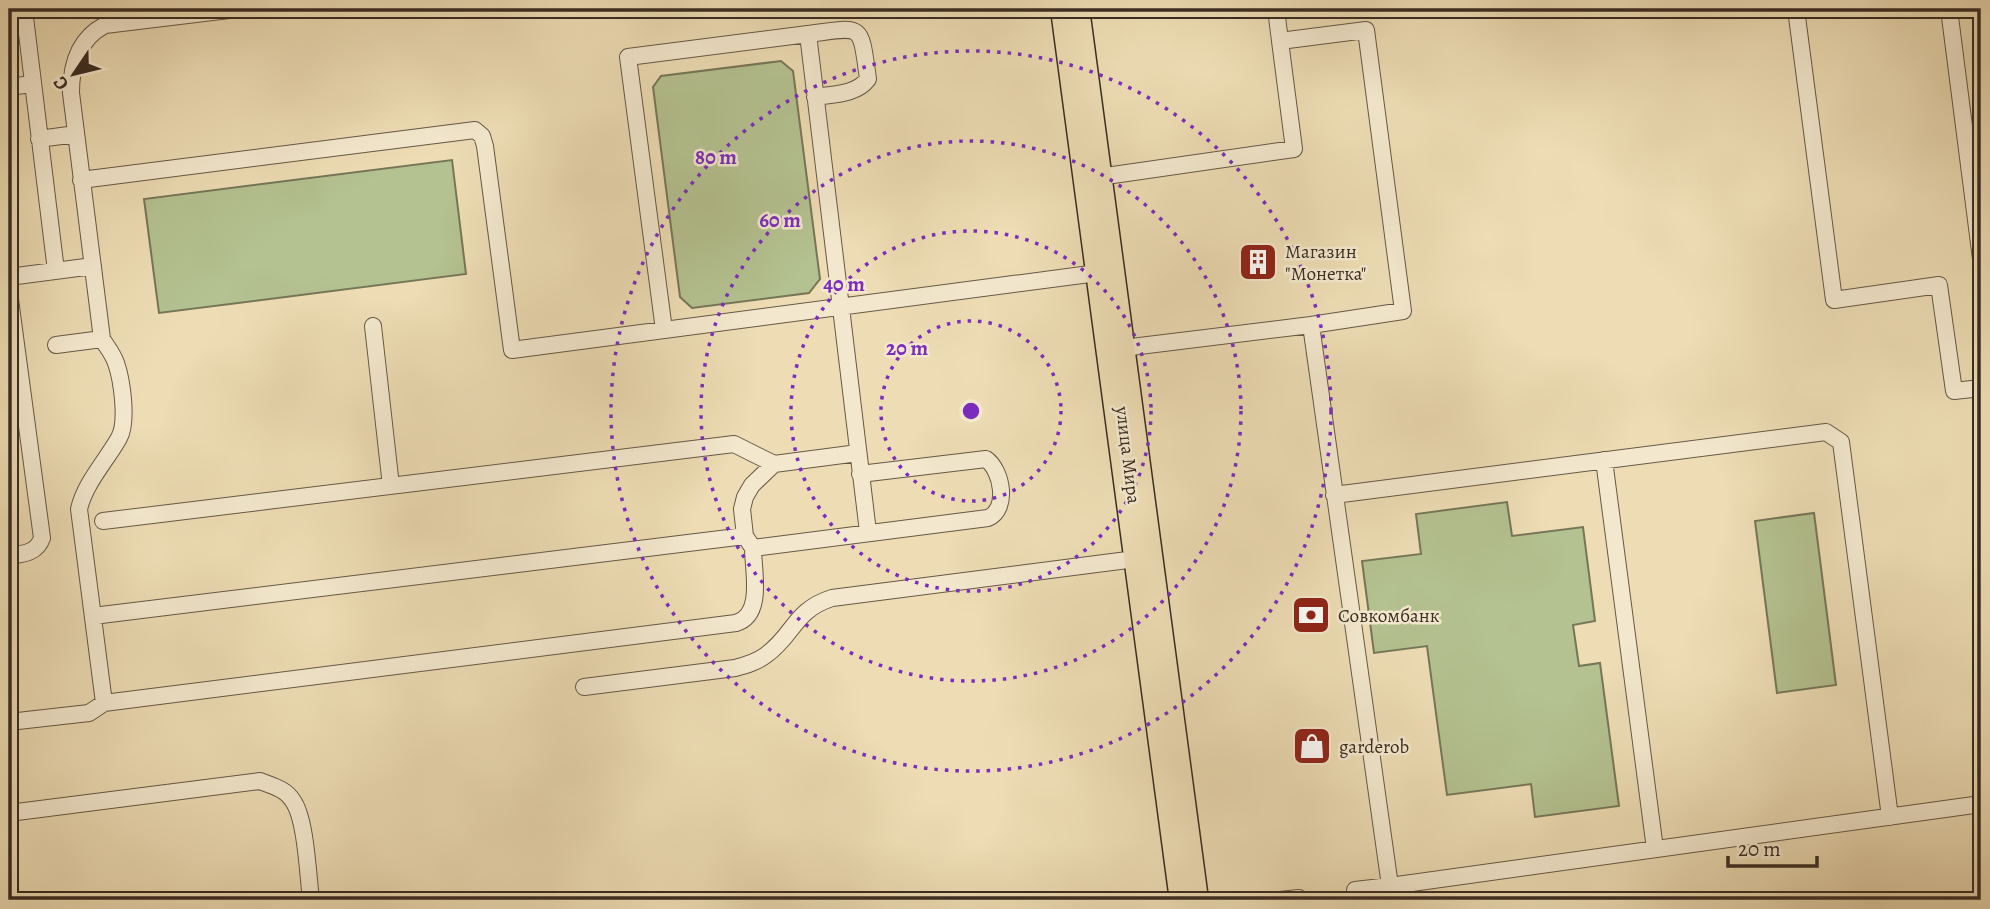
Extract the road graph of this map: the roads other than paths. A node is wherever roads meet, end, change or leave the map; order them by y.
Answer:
1 (24, 9) edge
2 (237, 9) edge
3 (1070, 9) edge
4 (1276, 9) edge
5 (1796, 9) edge
6 (1949, 9) edge
7 (808, 34) junction
8 (1280, 41) junction
9 (32, 84) junction
10 (9, 87) edge
11 (815, 97) junction
12 (76, 134) junction
13 (38, 139) junction
14 (1092, 178) junction
15 (81, 180) junction
16 (1981, 259) edge
17 (93, 266) junction
18 (56, 271) junction
19 (1105, 272) junction
20 (9, 277) edge
21 (9, 292) edge
22 (840, 307) junction
23 (1311, 325) junction
24 (373, 326) dead end
25 (664, 330) junction
26 (102, 339) junction
27 (55, 345) dead end
28 (1115, 349) junction
29 (1981, 388) edge
30 (858, 453) junction
31 (1604, 460) junction
32 (775, 464) junction
33 (860, 474) junction
34 (391, 486) junction
35 (1334, 495) junction
36 (103, 521) dead end
37 (868, 532) junction
38 (749, 542) junction
39 (9, 556) edge
40 (1143, 558) junction
41 (93, 616) junction
42 (584, 687) dead end
43 (104, 703) junction
44 (9, 722) edge
45 (1981, 804) edge
46 (9, 813) edge
47 (1890, 817) junction
48 (1655, 849) junction
49 (1390, 886) junction
50 (1355, 890) dead end
51 (1299, 898) dead end
52 (311, 900) edge
53 (1189, 900) edge
54 (1280, 900) edge

1 - 9 lane
2 - 12 lane
3 - 14 main road, улица Мира
4 - 8 lane
5 - 29 lane
6 - 16 lane
7 - 11 lane
7 - 11 lane
7 - 25 lane
8 - 14 lane
8 - 23 lane
9 - 10 lane
9 - 13 lane
11 - 22 lane
12 - 13 lane
12 - 15 lane
13 - 18 lane
14 - 19 main road, улица Мира
15 - 17 lane
15 - 25 lane
17 - 18 lane
17 - 26 lane
18 - 20 lane
19 - 22 lane
19 - 28 main road, улица Мира
21 - 39 lane
22 - 25 lane
22 - 30 lane
23 - 28 lane
23 - 35 lane
24 - 34 lane
26 - 27 lane
26 - 41 lane
28 - 40 main road, улица Мира
30 - 32 lane
30 - 33 lane
31 - 35 lane
31 - 47 lane
31 - 48 lane
32 - 34 lane
32 - 38 lane
33 - 37 lane
33 - 37 lane
34 - 36 lane
35 - 49 lane
37 - 38 lane
38 - 41 lane
38 - 43 lane
40 - 42 lane
40 - 53 main road, улица Мира
41 - 43 lane
43 - 44 lane
45 - 47 lane
46 - 52 lane
47 - 48 lane
48 - 49 lane
49 - 50 lane
51 - 54 lane

